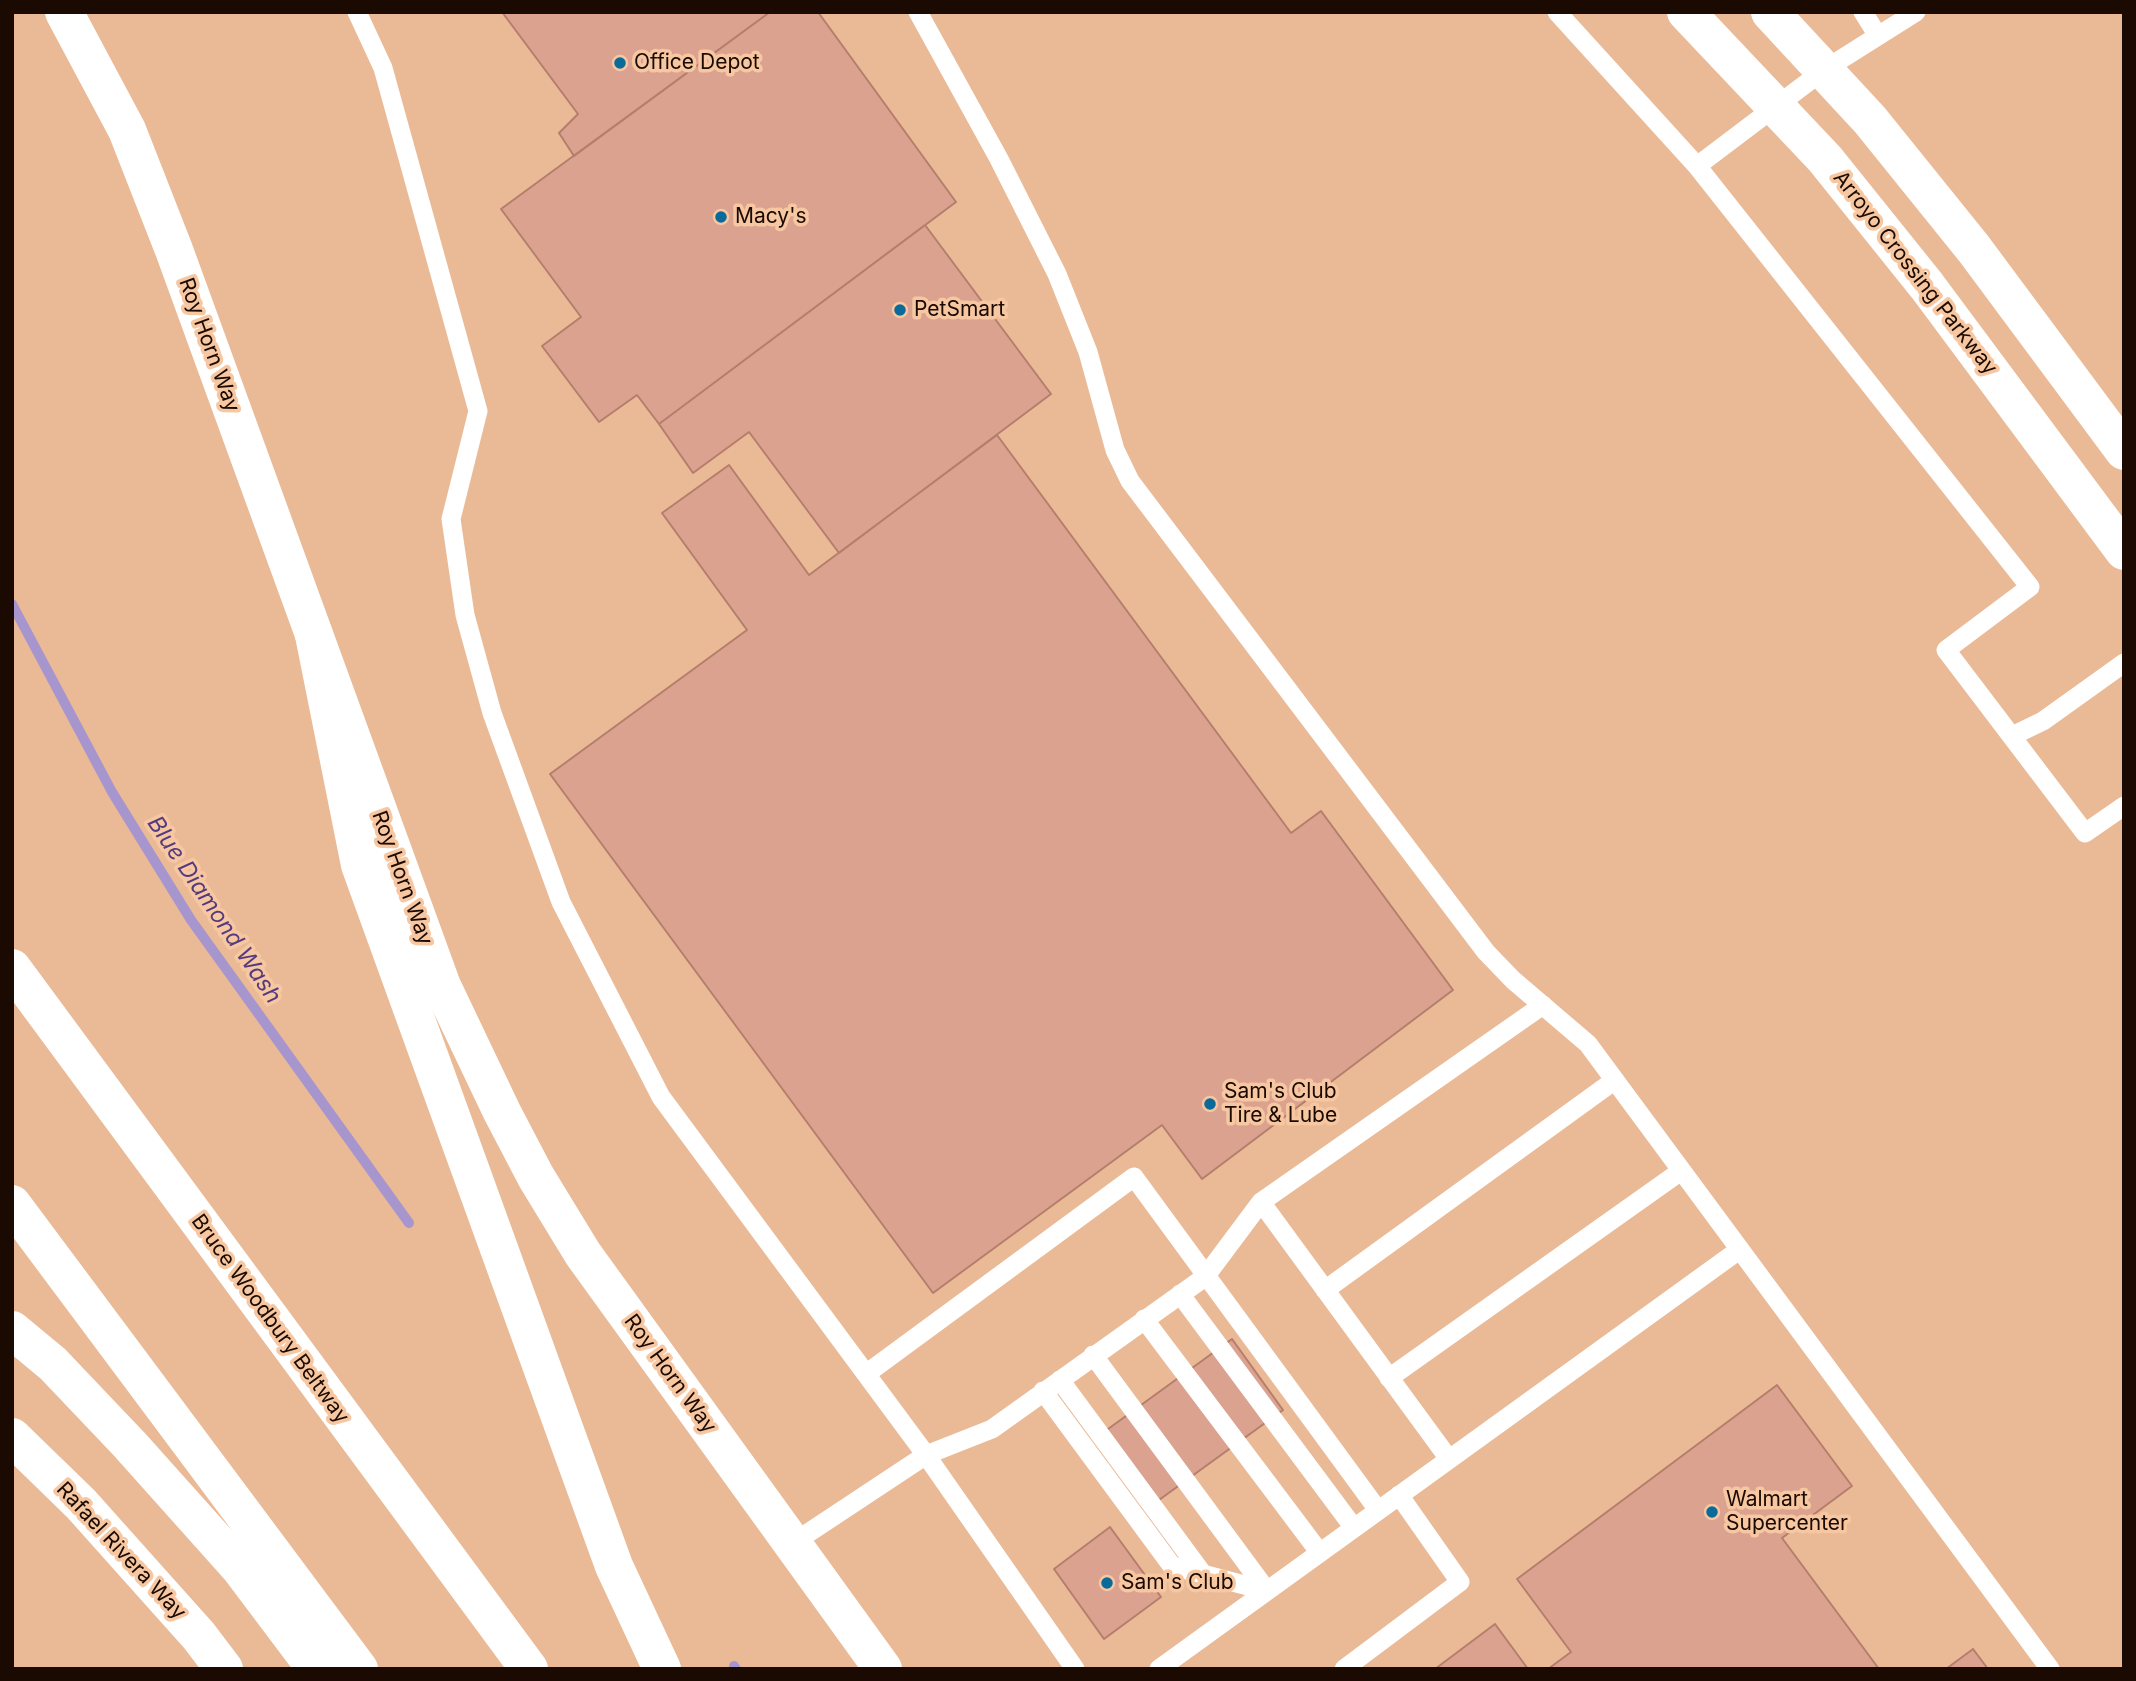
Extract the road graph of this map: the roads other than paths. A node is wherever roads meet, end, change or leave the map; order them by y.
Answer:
1 (64, 12) edge
2 (357, 12) edge
3 (918, 12) edge
4 (1557, 12) edge
5 (1686, 12) edge
6 (1770, 12) edge
7 (1863, 12) edge
8 (1916, 12) edge
9 (1878, 36) junction
10 (1824, 70) junction
11 (1776, 105) junction
12 (1697, 166) junction
13 (2124, 451) edge
14 (2124, 551) edge
15 (314, 635) junction
16 (2124, 663) edge
17 (2012, 736) junction
18 (2124, 806) edge
19 (12, 968) edge
20 (1542, 1005) junction
21 (1615, 1080) junction
22 (1681, 1171) junction
23 (1261, 1202) junction
24 (12, 1205) edge
25 (1739, 1250) junction
26 (1205, 1277) junction
27 (1325, 1290) junction
28 (1180, 1294) junction
29 (1144, 1319) junction
30 (12, 1330) edge
31 (1093, 1355) junction
32 (866, 1374) junction
33 (1390, 1378) junction
34 (1060, 1380) junction
35 (1043, 1391) junction
36 (12, 1437) edge
37 (926, 1455) junction
38 (1449, 1459) junction
39 (1399, 1495) junction
40 (1378, 1510) junction
41 (1354, 1528) junction
42 (790, 1545) junction
43 (1320, 1553) junction
44 (1202, 1573) junction
45 (1267, 1591) junction
46 (224, 1669) edge
47 (316, 1669) edge
48 (359, 1669) edge
49 (529, 1669) edge
50 (662, 1669) edge
51 (883, 1669) edge
52 (1075, 1669) edge
53 (1159, 1669) edge
54 (1344, 1669) edge
55 (2050, 1669) edge

1 - 15 main road, Roy Horn Way
2 - 32 lane
3 - 20 lane
4 - 12 lane
5 - 11 main road, Arroyo Crossing Parkway
6 - 10 main road
7 - 9 lane
8 - 9 lane
9 - 10 lane
10 - 11 lane
10 - 13 main road
11 - 12 lane
11 - 14 main road, Arroyo Crossing Parkway
12 - 17 lane
15 - 42 main road, Roy Horn Way
15 - 50 main road
16 - 17 lane
17 - 18 lane
19 - 49 main road, Bruce Woodbury Beltway
20 - 21 lane
20 - 23 lane
21 - 22 lane
21 - 27 lane
22 - 25 lane
22 - 33 lane
23 - 26 lane
23 - 27 lane
24 - 48 main road
25 - 38 lane
25 - 55 lane
26 - 28 lane
26 - 32 lane
26 - 40 lane
27 - 33 lane
28 - 29 lane
28 - 41 lane
29 - 31 lane
29 - 43 lane
30 - 47 main road
31 - 34 lane
31 - 45 lane
32 - 37 lane
33 - 38 lane
34 - 35 lane
34 - 44 lane
35 - 37 lane
35 - 44 lane
36 - 46 main road, Rafael Rivera Way
37 - 42 lane
37 - 52 lane
38 - 39 lane
39 - 40 lane
39 - 54 lane
40 - 41 lane
41 - 43 lane
42 - 51 main road, Roy Horn Way
43 - 45 lane
44 - 45 lane
45 - 53 lane

